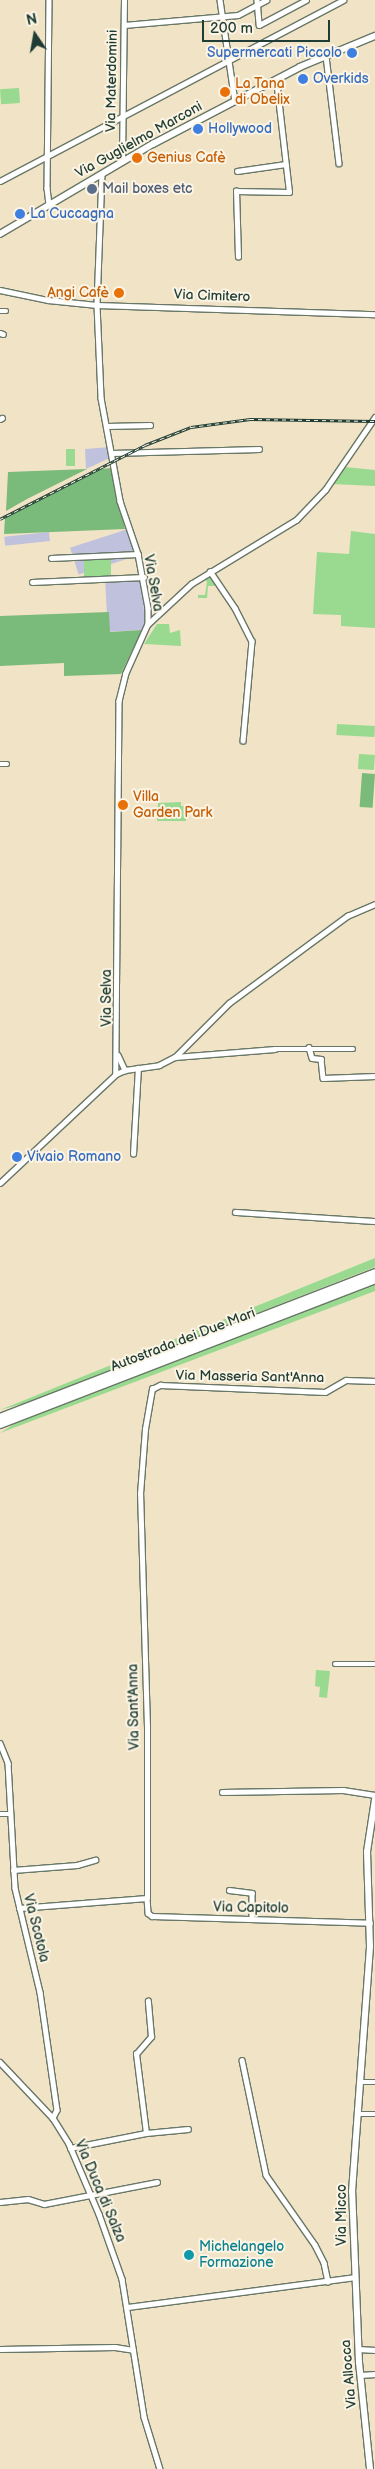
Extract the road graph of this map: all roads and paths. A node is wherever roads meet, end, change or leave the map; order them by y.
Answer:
1 (49, 0) edge
2 (124, 0) edge
3 (220, 0) edge
4 (266, 0) edge
5 (306, 0) edge
6 (343, 0) edge
7 (257, 2) edge
8 (223, 16) junction
9 (124, 25) junction
10 (375, 36) edge
11 (326, 56) junction
12 (228, 62) junction
13 (276, 80) junction
14 (236, 101) junction
15 (122, 116) junction
16 (47, 156) junction
17 (122, 162) junction
18 (339, 163) dead end
19 (286, 164) junction
20 (237, 171) dead end
21 (102, 174) junction
22 (0, 182) edge
23 (49, 204) junction
24 (0, 234) edge
25 (238, 257) dead end
26 (0, 290) edge
27 (97, 304) junction
28 (0, 311) edge
29 (6, 311) dead end
30 (375, 314) edge
31 (375, 417) edge
32 (150, 425) dead end
33 (108, 426) junction
34 (259, 449) dead end
35 (112, 453) junction
36 (138, 554) junction
37 (51, 558) dead end
38 (210, 571) junction
39 (144, 577) junction
40 (32, 582) dead end
41 (148, 624) junction
42 (243, 741) dead end
43 (0, 764) edge
44 (7, 764) dead end
45 (375, 904) edge
46 (309, 1047) junction
47 (353, 1049) dead end
48 (118, 1054) junction
49 (175, 1057) junction
50 (138, 1068) junction
51 (125, 1070) junction
52 (116, 1074) junction
53 (375, 1076) edge
54 (133, 1154) dead end
55 (0, 1183) edge
56 (235, 1212) dead end
57 (375, 1221) edge
58 (375, 1273) edge
59 (375, 1279) edge
60 (375, 1381) edge
61 (152, 1389) joint
62 (0, 1418) edge
63 (0, 1424) edge
64 (335, 1664) dead end
65 (375, 1664) edge
66 (0, 1743) edge
67 (222, 1792) dead end
68 (375, 1794) edge
69 (375, 1800) edge
70 (0, 1814) edge
71 (10, 1814) junction
72 (95, 1860) dead end
73 (13, 1870) junction
74 (229, 1890) dead end
75 (147, 1898) junction
76 (19, 1908) junction
77 (252, 1919) junction
78 (370, 1923) junction
79 (148, 2001) dead end
80 (242, 2060) dead end
81 (0, 2062) edge
82 (361, 2082) junction
83 (375, 2082) edge
84 (359, 2114) junction
85 (375, 2114) edge
86 (53, 2118) junction
87 (188, 2129) dead end
88 (146, 2133) junction
89 (70, 2148) junction
90 (157, 2182) dead end
91 (92, 2195) junction
92 (0, 2202) edge
93 (356, 2277) junction
94 (328, 2282) junction
95 (128, 2306) junction
96 (0, 2349) edge
97 (358, 2349) junction
98 (134, 2350) junction
99 (375, 2350) edge
100 (375, 2374) edge
101 (360, 2375) junction
102 (160, 2469) edge
103 (370, 2469) edge

1 - 16 street
2 - 9 street, Via Materdomini
3 - 8 street
4 - 7 street
5 - 7 street
6 - 12 street
7 - 8 street
8 - 9 street
8 - 12 street
9 - 15 street, Via Materdomini
10 - 11 street, Via Guglielmo Marconi
11 - 13 street, Via Guglielmo Marconi
11 - 18 street
12 - 14 street
12 - 15 street
13 - 14 street, Via Guglielmo Marconi
13 - 19 street
14 - 17 street, Via Guglielmo Marconi
15 - 16 street
15 - 17 street, Via Materdomini
16 - 22 street
16 - 23 street
17 - 21 street, Via Guglielmo Marconi
19 - 20 street
19 - 25 street
21 - 23 street, Via Guglielmo Marconi
21 - 27 street, Via Selva
23 - 24 street, Via Guglielmo Marconi
26 - 27 street, Via Cimitero
27 - 30 street, Via Cimitero
27 - 33 street, Via Selva
28 - 29 street
31 - 38 street
32 - 33 street
33 - 35 street, Via Selva
34 - 35 street
35 - 36 street, Via Selva
36 - 37 street
36 - 39 street, Via Selva
38 - 41 street
38 - 42 street
39 - 40 street
39 - 41 street, Via Selva
41 - 48 street, Via Selva
43 - 44 street
45 - 49 street
46 - 47 street
46 - 49 street
46 - 53 street
48 - 51 street, Via Selva
48 - 52 street, Via Selva
49 - 50 street
50 - 51 street
50 - 54 street
51 - 52 street
52 - 55 street
56 - 57 street
58 - 62 highway, Autostrada dei Due Mari
59 - 63 highway, Autostrada dei Due Mari
60 - 61 street, Via Masseria Sant'Anna
61 - 75 street, Via Sant'Anna
64 - 65 street
66 - 71 street, Via Scotola
67 - 68 street
69 - 78 street, Via Micco
70 - 71 street
71 - 73 street, Via Scotola
72 - 73 street
73 - 76 street, Via Scotola
74 - 77 street
75 - 76 street
75 - 77 street, Via Capitolo
76 - 86 street, Via Scotola
77 - 78 street, Via Capitolo
78 - 82 street, Via Micco
79 - 88 street
80 - 94 street
81 - 86 street, Via Duca di Salza
82 - 83 street
82 - 84 street, Via Micco
84 - 85 street
84 - 93 street, Via Micco
86 - 89 street, Via Duca di Salza
87 - 88 street
88 - 89 street
89 - 91 street, Via Duca di Salza
90 - 91 street
91 - 92 street
91 - 95 street, Via Duca di Salza
93 - 94 street
93 - 97 street, Via Allocca
94 - 95 street
95 - 98 street, Via Duca di Salza
96 - 98 street
97 - 99 street
97 - 101 street, Via Allocca
98 - 102 street, Via Duca di Salza
100 - 101 street
101 - 103 street, Via Allocca

